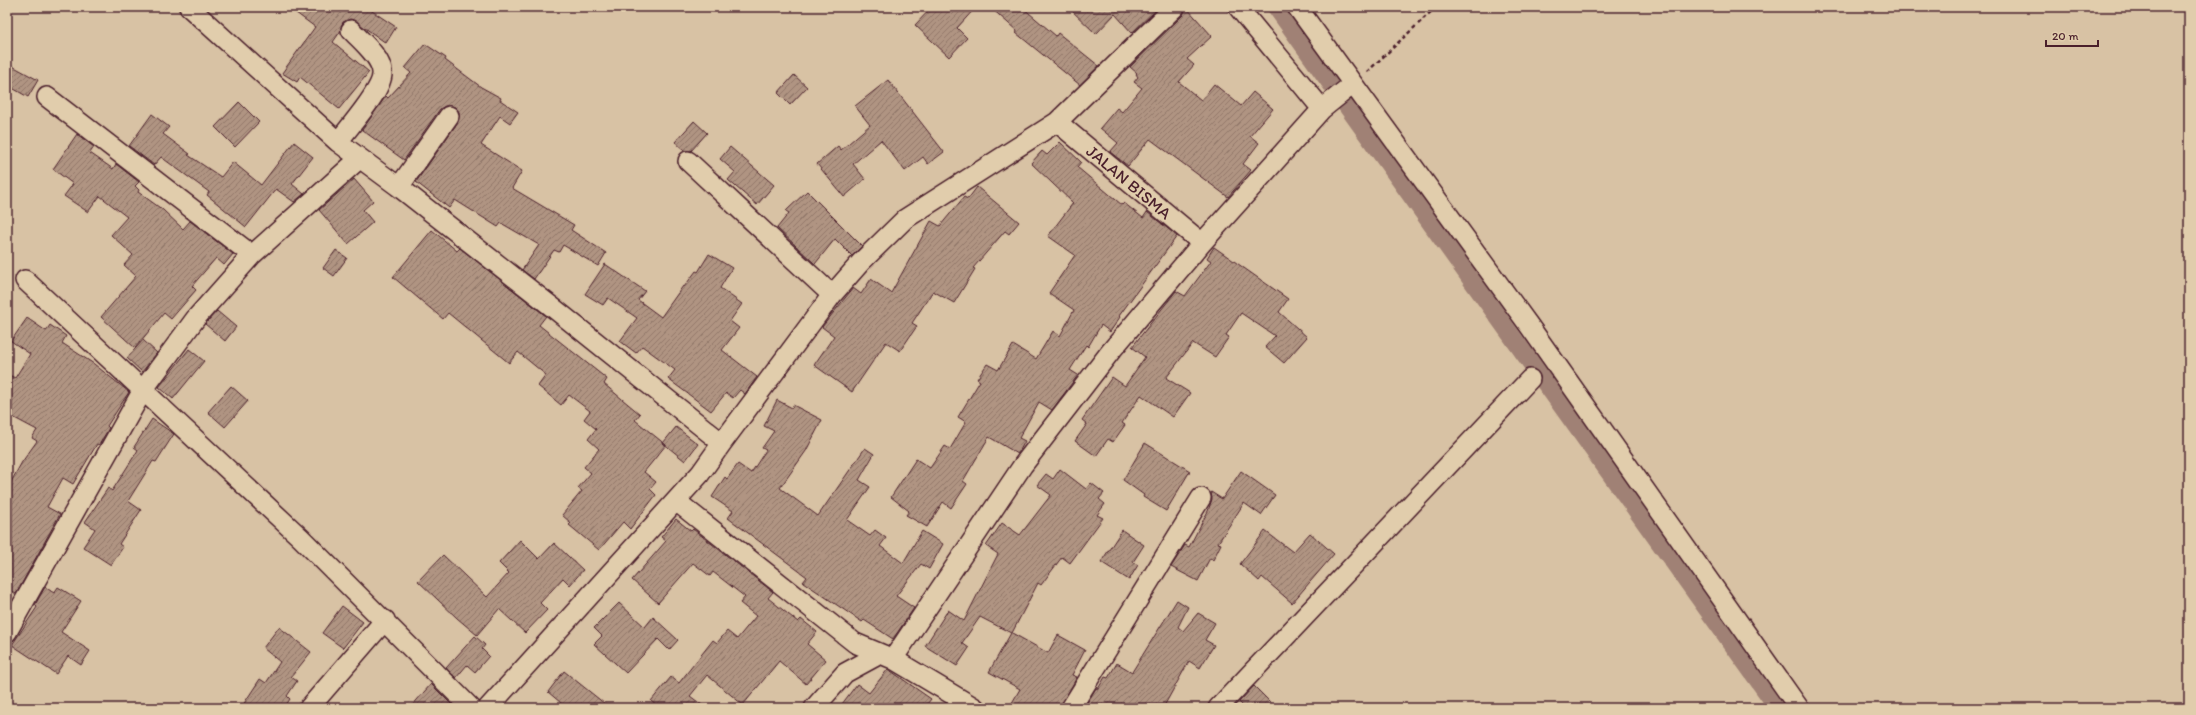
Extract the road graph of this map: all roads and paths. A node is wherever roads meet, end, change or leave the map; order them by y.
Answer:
1 (189, 7) edge
2 (1175, 7) edge
3 (1238, 7) edge
4 (1297, 7) edge
5 (1436, 7) edge
6 (351, 30) dead end
7 (1351, 86) junction
8 (47, 97) dead end
9 (1325, 106) junction
10 (449, 116) dead end
11 (1057, 122) junction
12 (338, 142) junction
13 (359, 159) junction
14 (688, 161) dead end
15 (399, 187) junction
16 (1202, 243) junction
17 (252, 255) junction
18 (25, 280) dead end
19 (832, 295) junction
20 (1530, 379) dead end
21 (143, 390) junction
22 (722, 443) junction
23 (1201, 498) dead end
24 (676, 501) junction
25 (385, 620) junction
26 (7, 632) edge
27 (855, 643) junction
28 (886, 656) junction
29 (845, 673) junction
30 (309, 708) edge
31 (471, 708) edge
32 (488, 708) edge
33 (814, 708) edge
34 (975, 708) edge
35 (1071, 708) edge
36 (1218, 708) edge
37 (1799, 708) edge

1 - 12 street
2 - 11 street
3 - 9 street
4 - 7 street
5 - 7 path
6 - 12 street
7 - 9 street
7 - 37 street
8 - 17 street
9 - 16 street
10 - 15 street
11 - 16 street, JALAN BISMA
11 - 19 street
12 - 13 street
13 - 15 street
13 - 17 street
14 - 19 street
15 - 22 street
16 - 28 street
17 - 21 street
18 - 21 street
19 - 22 street
20 - 36 street
21 - 25 street
21 - 26 street
22 - 24 street
23 - 35 street
24 - 27 street
24 - 32 street
25 - 30 street
25 - 31 street
27 - 28 street
27 - 29 street
28 - 29 street
28 - 34 street
29 - 33 street

